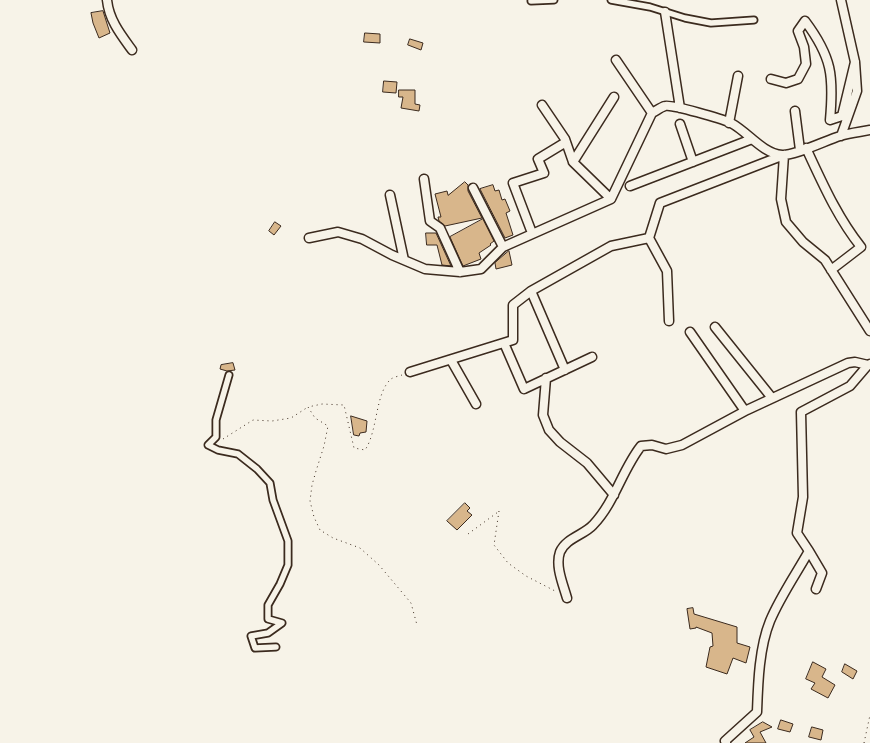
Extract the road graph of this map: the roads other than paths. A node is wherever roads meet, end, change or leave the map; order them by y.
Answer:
1 (107, 0) edge
2 (531, 0) edge
3 (554, 0) edge
4 (611, 0) edge
5 (841, 0) edge
6 (665, 12) junction
7 (754, 20) dead end
8 (132, 50) dead end
9 (616, 60) dead end
10 (855, 62) junction
11 (738, 76) dead end
12 (771, 79) dead end
13 (614, 97) dead end
14 (542, 105) dead end
15 (680, 108) junction
16 (795, 111) dead end
17 (652, 113) junction
18 (729, 123) junction
19 (680, 124) dead end
20 (870, 130) edge
21 (841, 136) junction
22 (752, 139) junction
23 (566, 142) junction
24 (803, 149) junction
25 (784, 155) junction
26 (573, 162) junction
27 (693, 162) junction
28 (424, 179) dead end
29 (630, 186) dead end
30 (473, 188) dead end
31 (390, 195) dead end
32 (610, 200) junction
33 (532, 233) junction
34 (309, 238) dead end
35 (649, 238) junction
36 (504, 247) junction
37 (404, 260) junction
38 (831, 270) junction
39 (460, 272) junction
40 (531, 290) junction
41 (668, 321) dead end
42 (714, 327) dead end
43 (870, 331) edge
44 (690, 332) dead end
45 (504, 343) junction
46 (592, 357) dead end
47 (451, 360) junction
48 (869, 365) edge
49 (565, 370) junction
50 (410, 372) road end
51 (229, 375) dead end
52 (546, 378) junction
53 (772, 398) junction
54 (476, 404) dead end
55 (745, 411) junction
56 (614, 495) junction
57 (809, 551) junction
58 (816, 589) dead end
59 (567, 598) road end
60 (276, 647) dead end
61 (726, 743) edge

1 - 8 street
2 - 3 street
4 - 6 street
5 - 10 street
6 - 7 street
6 - 15 street
9 - 17 street
10 - 12 street
10 - 21 street
11 - 18 street
13 - 26 street
14 - 23 street
15 - 17 street
15 - 18 street
16 - 24 street
17 - 32 street
18 - 22 street
19 - 27 street
20 - 21 street
21 - 24 street
22 - 25 street
22 - 27 street
23 - 26 street
23 - 33 street
24 - 25 street
24 - 38 street
25 - 35 street
25 - 38 street
26 - 32 street
27 - 29 street
28 - 39 street
30 - 36 street
31 - 37 street
32 - 33 street
33 - 36 street
34 - 37 street
35 - 40 street
35 - 41 street
36 - 39 street
37 - 39 street
38 - 43 street
40 - 45 street
40 - 49 street
42 - 53 street
44 - 55 street
45 - 47 street
45 - 52 street
46 - 49 street
47 - 50 street
47 - 54 street
48 - 53 street
48 - 57 street
49 - 52 street
51 - 60 street
52 - 56 street
53 - 55 street
55 - 56 street
56 - 59 street
57 - 58 street
57 - 61 street

